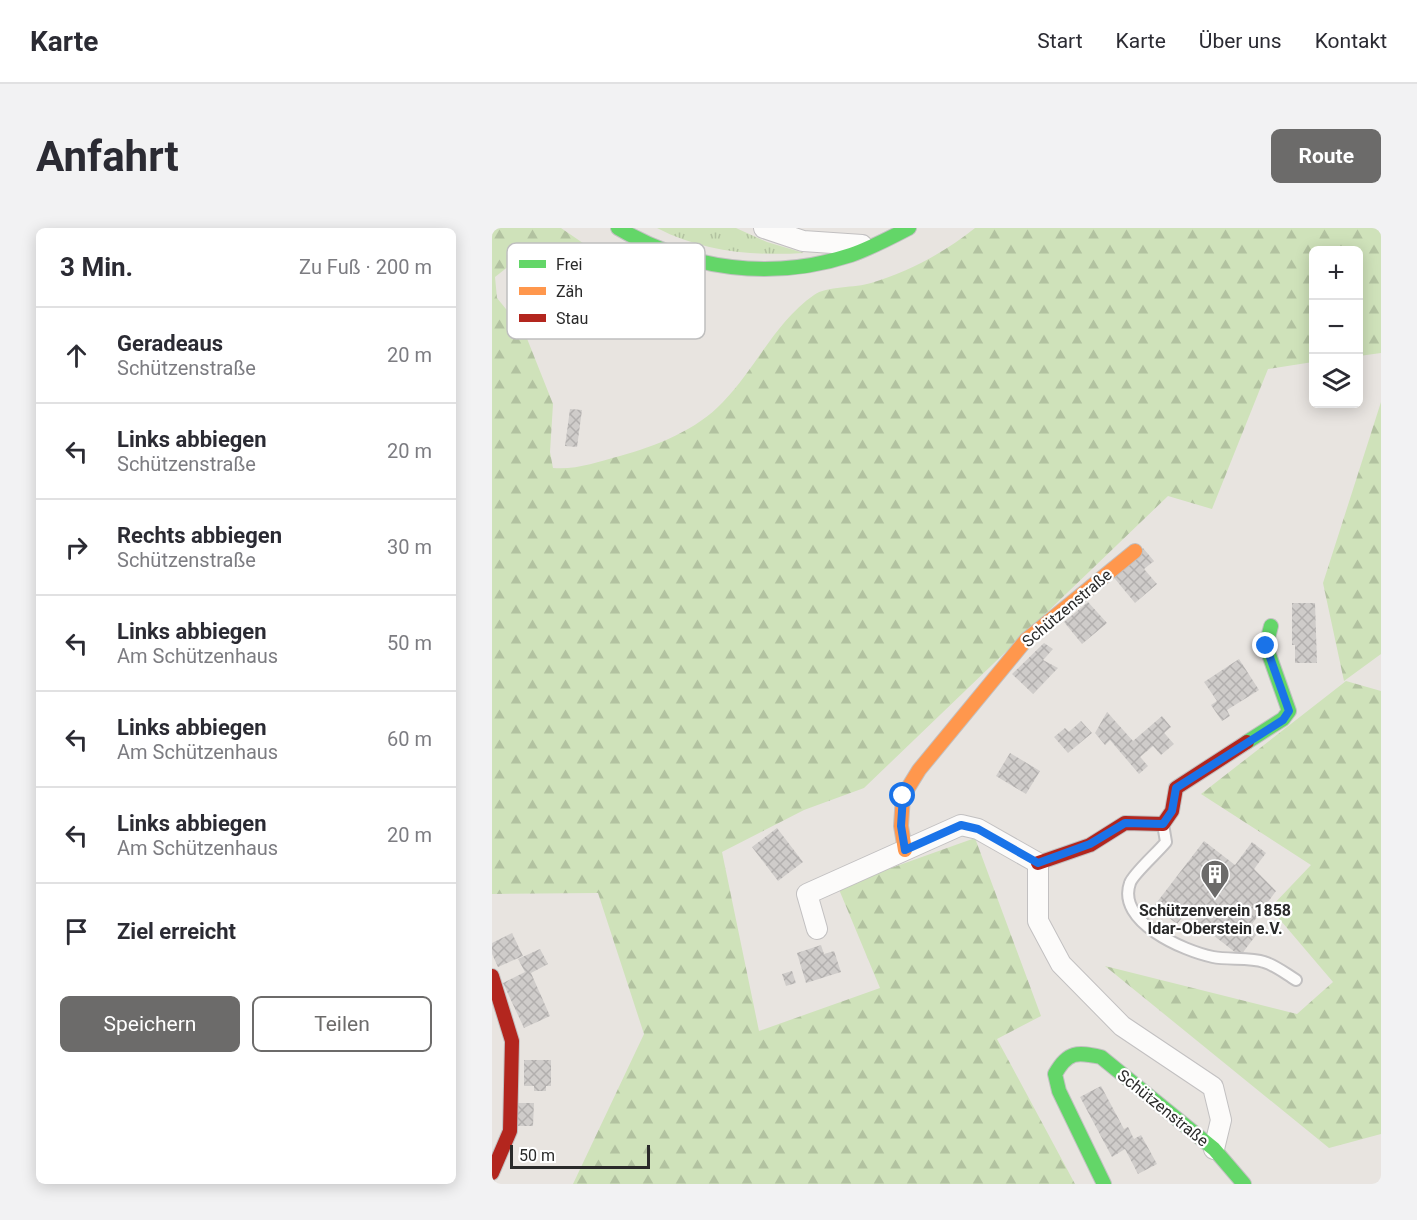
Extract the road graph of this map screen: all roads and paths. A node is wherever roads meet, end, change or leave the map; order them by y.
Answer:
1 (618, 228) edge
2 (764, 228) edge
3 (909, 228) edge
4 (644, 243) edge
5 (876, 244) junction
6 (705, 263) edge
7 (1134, 551) dead end
8 (1271, 626) dead end
9 (1163, 824) junction
10 (905, 850) junction
11 (1038, 863) junction
12 (817, 929) dead end
13 (492, 976) edge
14 (1296, 980) dead end
15 (1214, 1149) junction
16 (492, 1173) edge
17 (1104, 1184) edge
18 (1244, 1184) edge

1 - 4 street
2 - 5 street
3 - 5 street
5 - 6 street
7 - 10 street, Schützenstraße
8 - 9 street
9 - 11 street
9 - 14 lane
10 - 11 street
10 - 12 street
11 - 15 street, Schützenstraße
13 - 16 street
15 - 17 street, Schützenstraße
15 - 18 street

